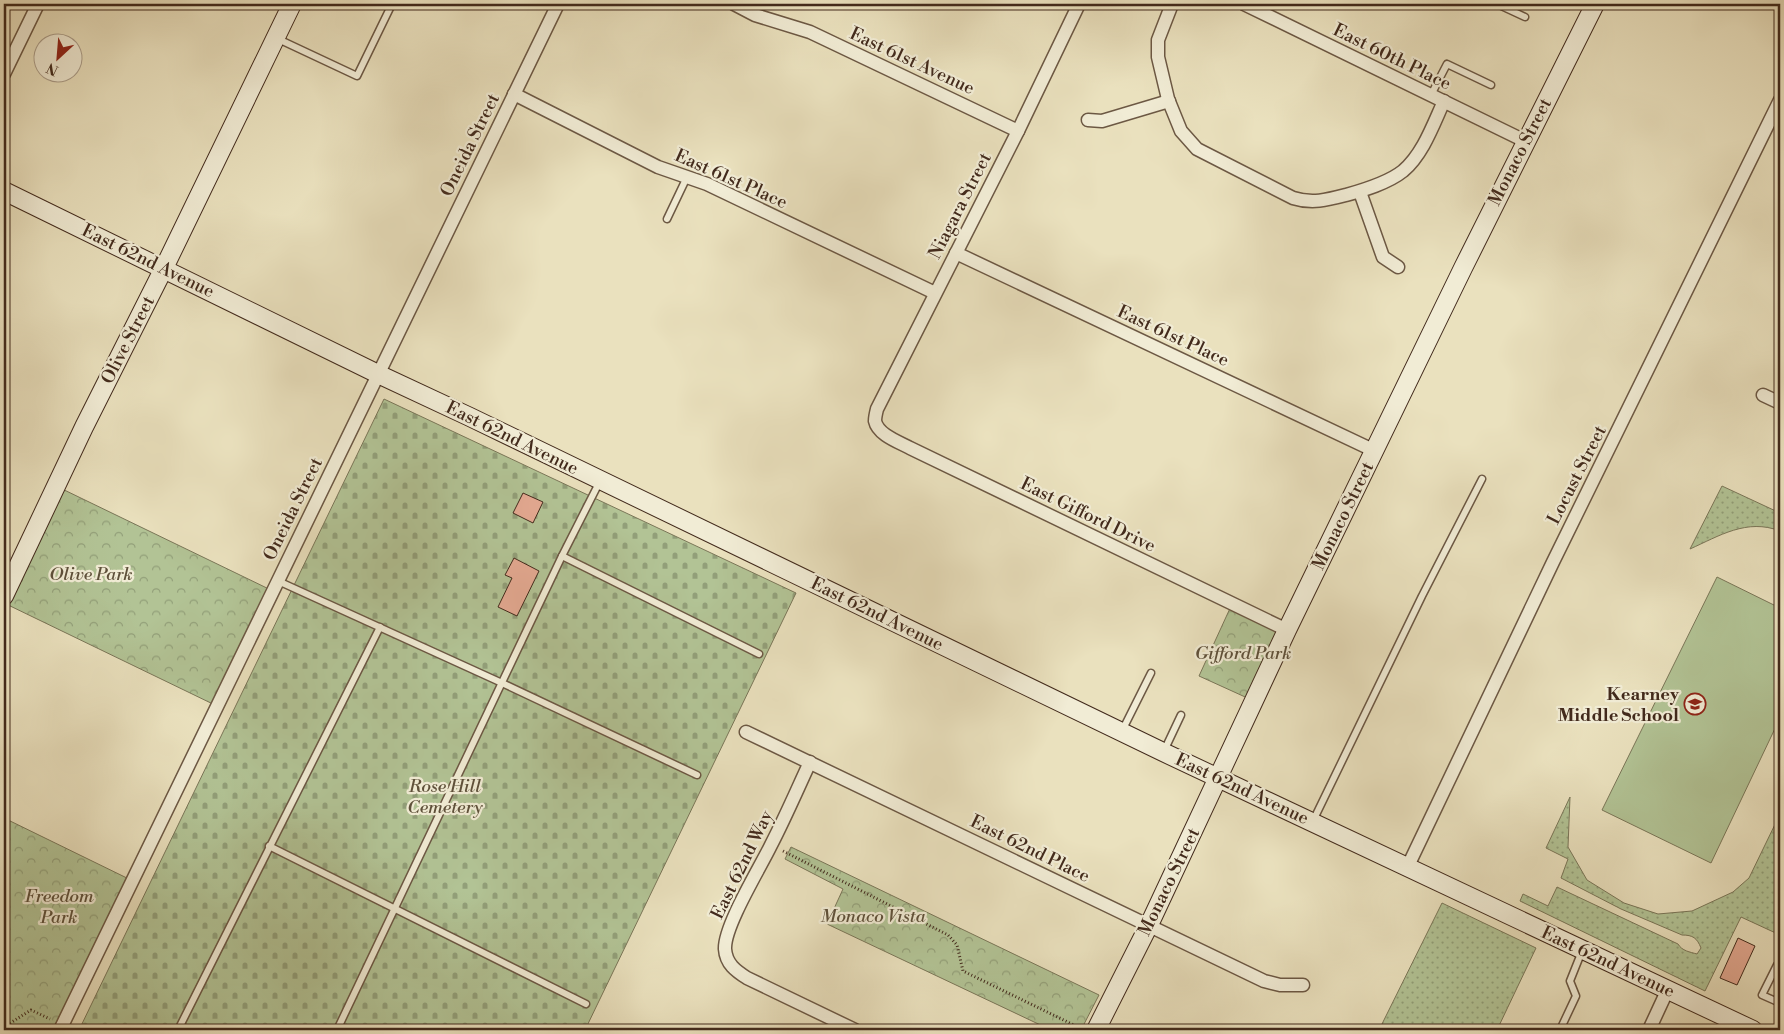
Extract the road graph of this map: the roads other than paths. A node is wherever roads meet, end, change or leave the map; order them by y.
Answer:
1 (38, 4) edge
2 (292, 4) edge
3 (392, 4) edge
4 (558, 4) edge
5 (734, 4) edge
6 (1080, 4) edge
7 (1172, 4) edge
8 (1244, 4) edge
9 (1497, 4) edge
10 (1595, 4) edge
11 (1525, 17) dead end
12 (275, 38) junction
13 (4, 74) edge
14 (1491, 86) dead end
15 (514, 94) junction
16 (1431, 95) junction
17 (1780, 100) edge
18 (1169, 101) junction
19 (1444, 102) junction
20 (1088, 120) dead end
21 (1018, 131) junction
22 (1525, 141) junction
23 (687, 177) junction
24 (4, 191) edge
25 (1360, 192) junction
26 (667, 219) dead end
27 (956, 253) junction
28 (1398, 267) dead end
29 (164, 268) junction
30 (935, 294) junction
31 (378, 374) junction
32 (1763, 395) dead end
33 (1780, 403) edge
34 (877, 425) joint
35 (1375, 451) junction
36 (1482, 479) dead end
37 (601, 480) junction
38 (562, 556) junction
39 (278, 581) junction
40 (4, 596) edge
41 (380, 627) junction
42 (1288, 630) junction
43 (760, 654) dead end
44 (1151, 673) dead end
45 (502, 682) junction
46 (1181, 715) dead end
47 (746, 732) dead end
48 (1122, 732) junction
49 (1163, 752) junction
50 (810, 762) junction
51 (697, 775) dead end
52 (1218, 778) junction
53 (1312, 822) junction
54 (269, 846) junction
55 (1408, 866) junction
56 (395, 910) junction
57 (1148, 925) junction
58 (1583, 950) junction
59 (1780, 967) edge
60 (1303, 986) dead end
61 (1668, 990) junction
62 (1780, 1003) edge
63 (586, 1004) dead end
64 (58, 1026) edge
65 (178, 1030) edge
66 (337, 1030) edge
67 (855, 1030) edge
68 (1096, 1030) edge
69 (1560, 1030) edge
70 (1648, 1030) edge
71 (1753, 1030) edge

1 - 13 street
2 - 12 street, Olive Street
3 - 12 lane
4 - 15 street, Oneida Street
5 - 21 street, East 61st Avenue
6 - 21 street, Niagara Street
7 - 18 street
8 - 16 street, East 60th Place
9 - 11 lane
10 - 22 street, Monaco Street
12 - 29 street, Olive Street
14 - 16 lane
15 - 23 street, East 61st Place
15 - 31 street, Oneida Street
16 - 19 street, East 60th Place
17 - 55 street, Locust Street
18 - 20 street
18 - 25 street
19 - 22 street, East 60th Place
19 - 25 street
21 - 27 street, Niagara Street
22 - 35 street, Monaco Street
23 - 26 lane
23 - 30 street, East 61st Place
24 - 29 street, East 62nd Avenue
25 - 28 street
27 - 30 street, Niagara Street
27 - 35 street, East 61st Place
29 - 31 street, East 62nd Avenue
29 - 40 street, Olive Street
30 - 34 street, Niagara Street
31 - 37 street, East 62nd Avenue
31 - 39 street, Oneida Street
32 - 33 street
34 - 42 street, East Gifford Drive
35 - 42 street, Monaco Street
36 - 53 lane
37 - 38 lane
37 - 48 street, East 62nd Avenue
38 - 43 lane
38 - 45 lane
39 - 41 lane
39 - 64 street, Oneida Street
41 - 45 lane
41 - 54 lane
42 - 52 street, Monaco Street
44 - 48 lane
45 - 51 lane
45 - 56 lane
46 - 49 lane
47 - 50 street, East 62nd Place
48 - 49 street, East 62nd Avenue
49 - 52 street, East 62nd Avenue
50 - 57 street, East 62nd Place
50 - 67 street, East 62nd Way
52 - 53 street, East 62nd Avenue
52 - 57 street, Monaco Street
53 - 55 street, East 62nd Avenue
54 - 56 lane
54 - 65 lane
55 - 58 street, East 62nd Avenue
56 - 63 lane
56 - 66 lane
57 - 60 street, East 62nd Place
57 - 68 street, Monaco Street
58 - 61 street, East 62nd Avenue
58 - 69 lane
59 - 62 lane
61 - 70 street
61 - 71 street, East 62nd Avenue

